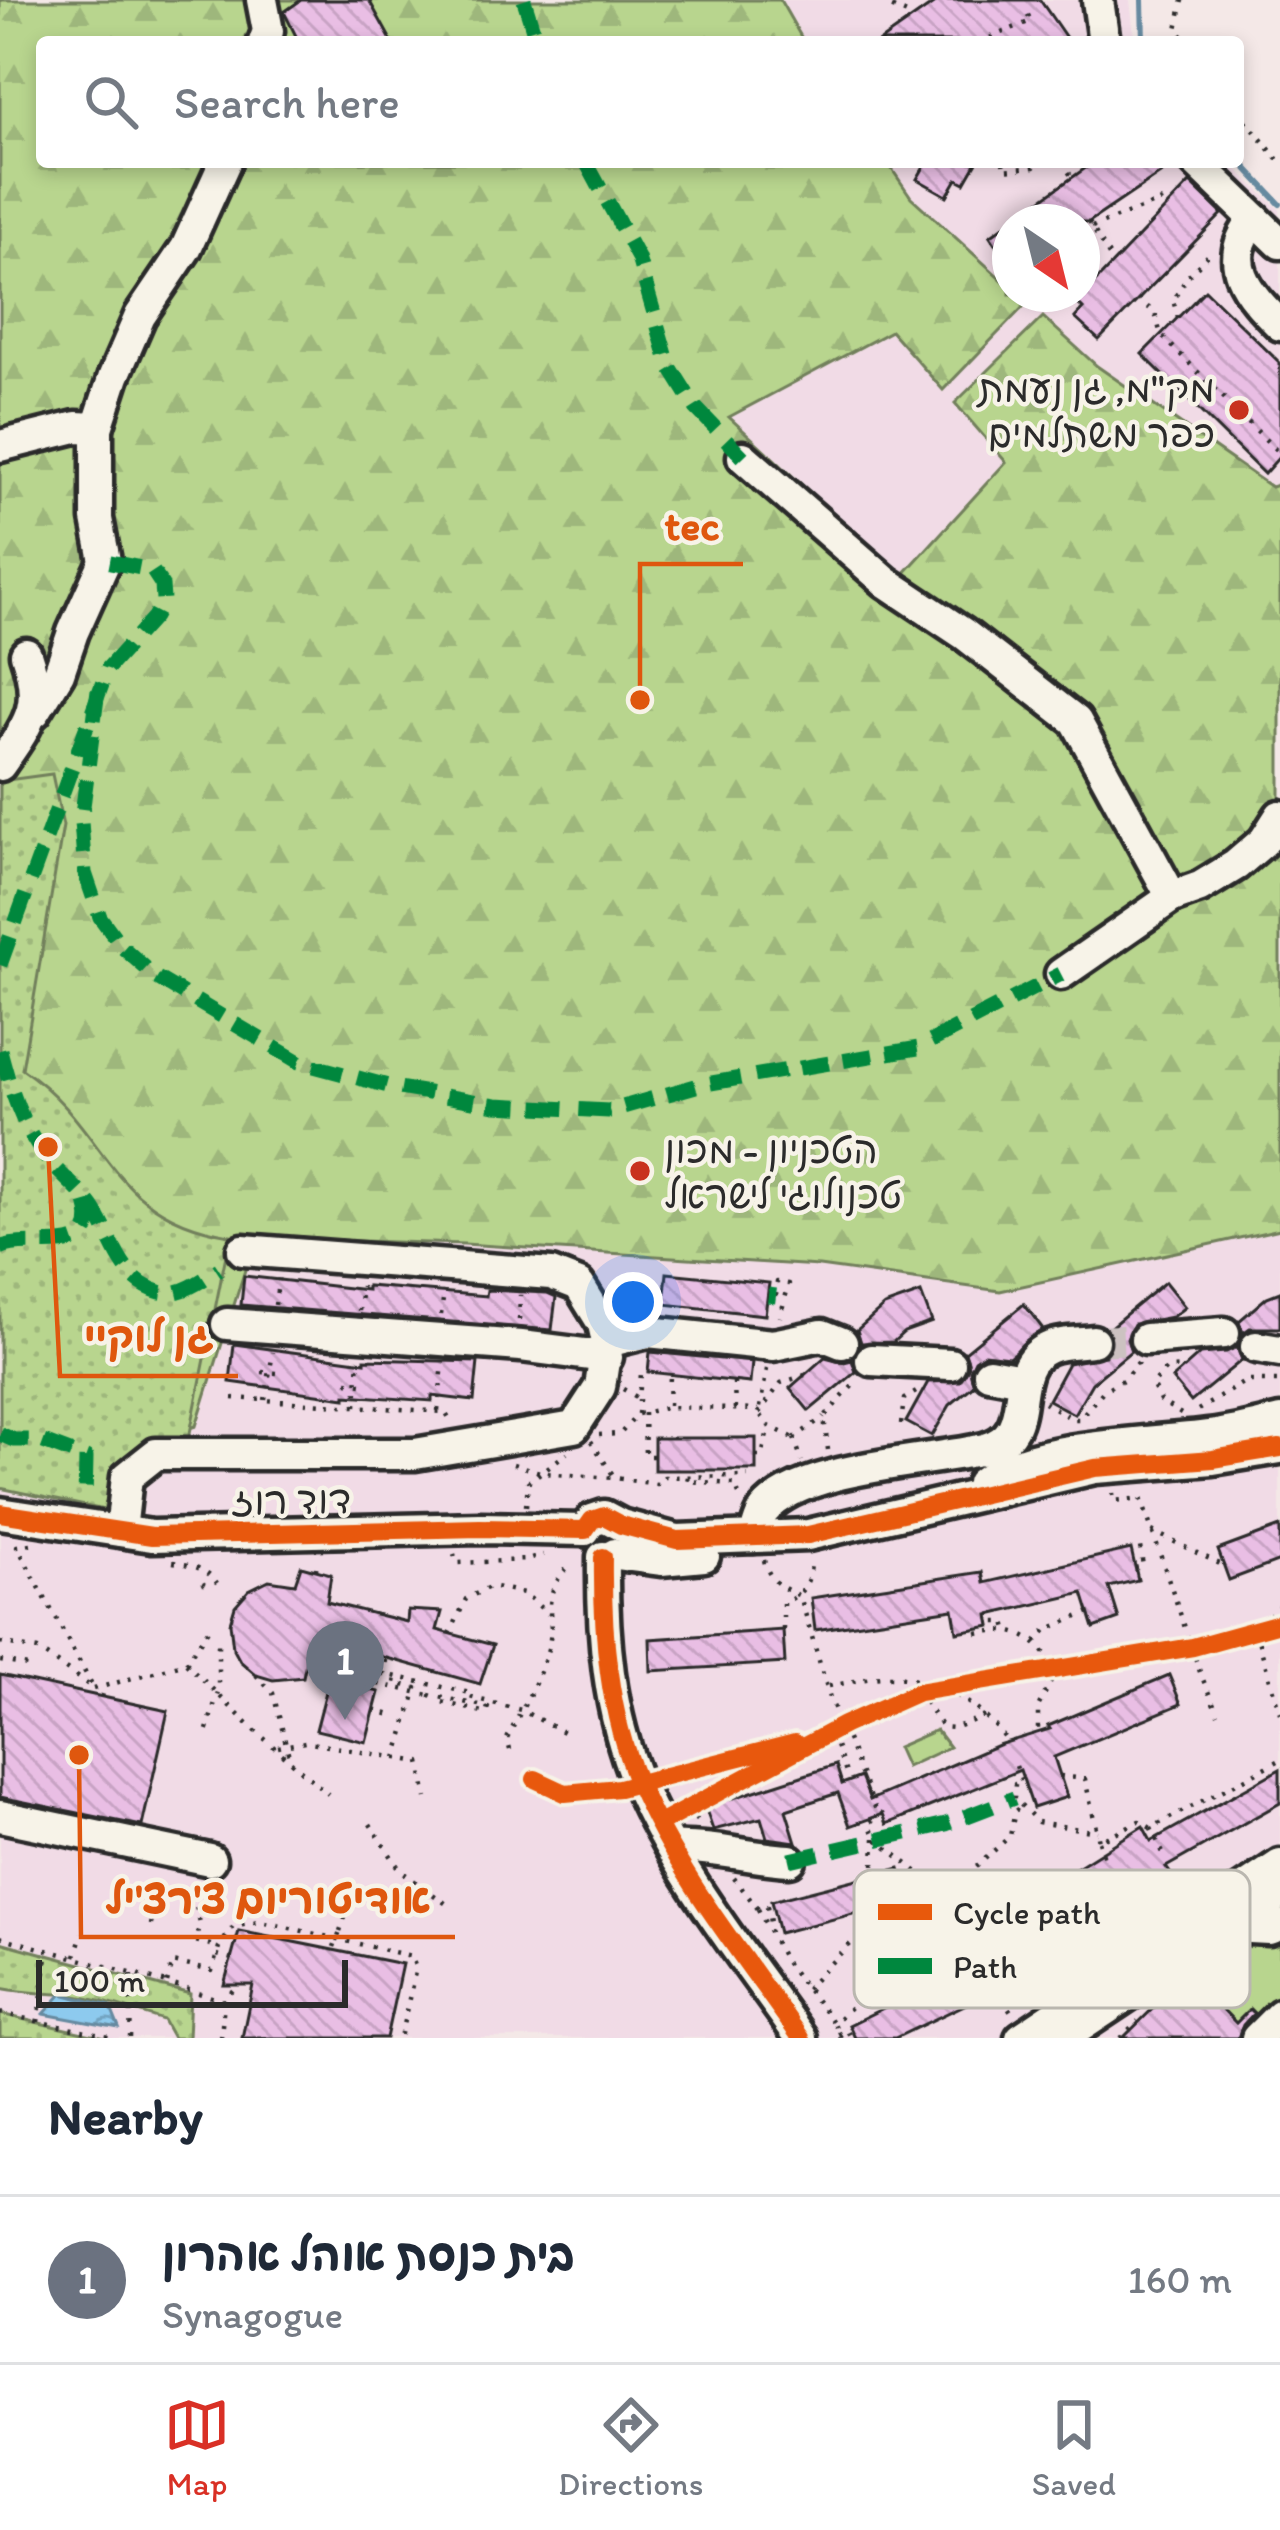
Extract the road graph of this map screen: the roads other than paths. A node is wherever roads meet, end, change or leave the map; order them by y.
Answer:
1 (262, 0) edge
2 (1098, 0) edge
3 (267, 36) edge
4 (1103, 36) edge
5 (222, 168) edge
6 (1202, 168) edge
7 (1256, 219) junction
8 (1280, 243) edge
9 (1280, 325) edge
10 (97, 428) junction
11 (0, 446) edge
12 (743, 457) dead end
13 (73, 632) junction
14 (13, 652) edge
15 (35, 712) junction
16 (0, 764) edge
17 (1280, 816) edge
18 (1172, 897) junction
19 (1061, 974) dead end
20 (243, 1250) dead end
21 (227, 1324) dead end
22 (1224, 1333) dead end
23 (1146, 1339) tunnel mouth
24 (1093, 1341) tunnel mouth
25 (842, 1343) dead end
26 (607, 1349) junction
27 (950, 1364) dead end
28 (863, 1372) road end
29 (989, 1372) dead end
30 (1033, 1383) junction
31 (1280, 1421) edge
32 (1280, 1448) edge
33 (968, 1495) junction
34 (0, 1513) edge
35 (750, 1524) junction
36 (121, 1531) junction
37 (613, 1545) junction
38 (0, 1816) edge
39 (672, 1848) junction
40 (790, 1860) dead end
41 (1280, 1864) edge
42 (200, 1872) road end
43 (1250, 1884) edge
44 (1280, 1894) edge
45 (1250, 1915) edge
46 (1280, 1925) edge
47 (1250, 1927) edge
48 (1059, 2008) edge
49 (1109, 2008) edge
50 (1280, 2015) edge
51 (1021, 2033) edge
52 (801, 2038) edge
53 (1064, 2038) edge
54 (1257, 2038) edge

1 - 3 street
2 - 4 street
5 - 10 street
6 - 7 street
7 - 8 street
7 - 9 street
10 - 11 street
10 - 13 street
12 - 18 street
13 - 14 street
13 - 15 street
14 - 15 street
15 - 16 street
17 - 18 street
18 - 19 street
20 - 26 street
21 - 26 street
22 - 23 street
24 - 30 street
25 - 26 street
26 - 36 street
27 - 28 street
29 - 30 street
30 - 35 street
31 - 33 street
32 - 33 street
33 - 35 street
34 - 36 street, דוד רוז
35 - 37 street
36 - 37 street, דוד רוז
37 - 39 street
38 - 42 street
39 - 40 street
39 - 52 street
41 - 43 street
44 - 45 street
46 - 47 street
48 - 51 street
49 - 53 street
50 - 54 street

